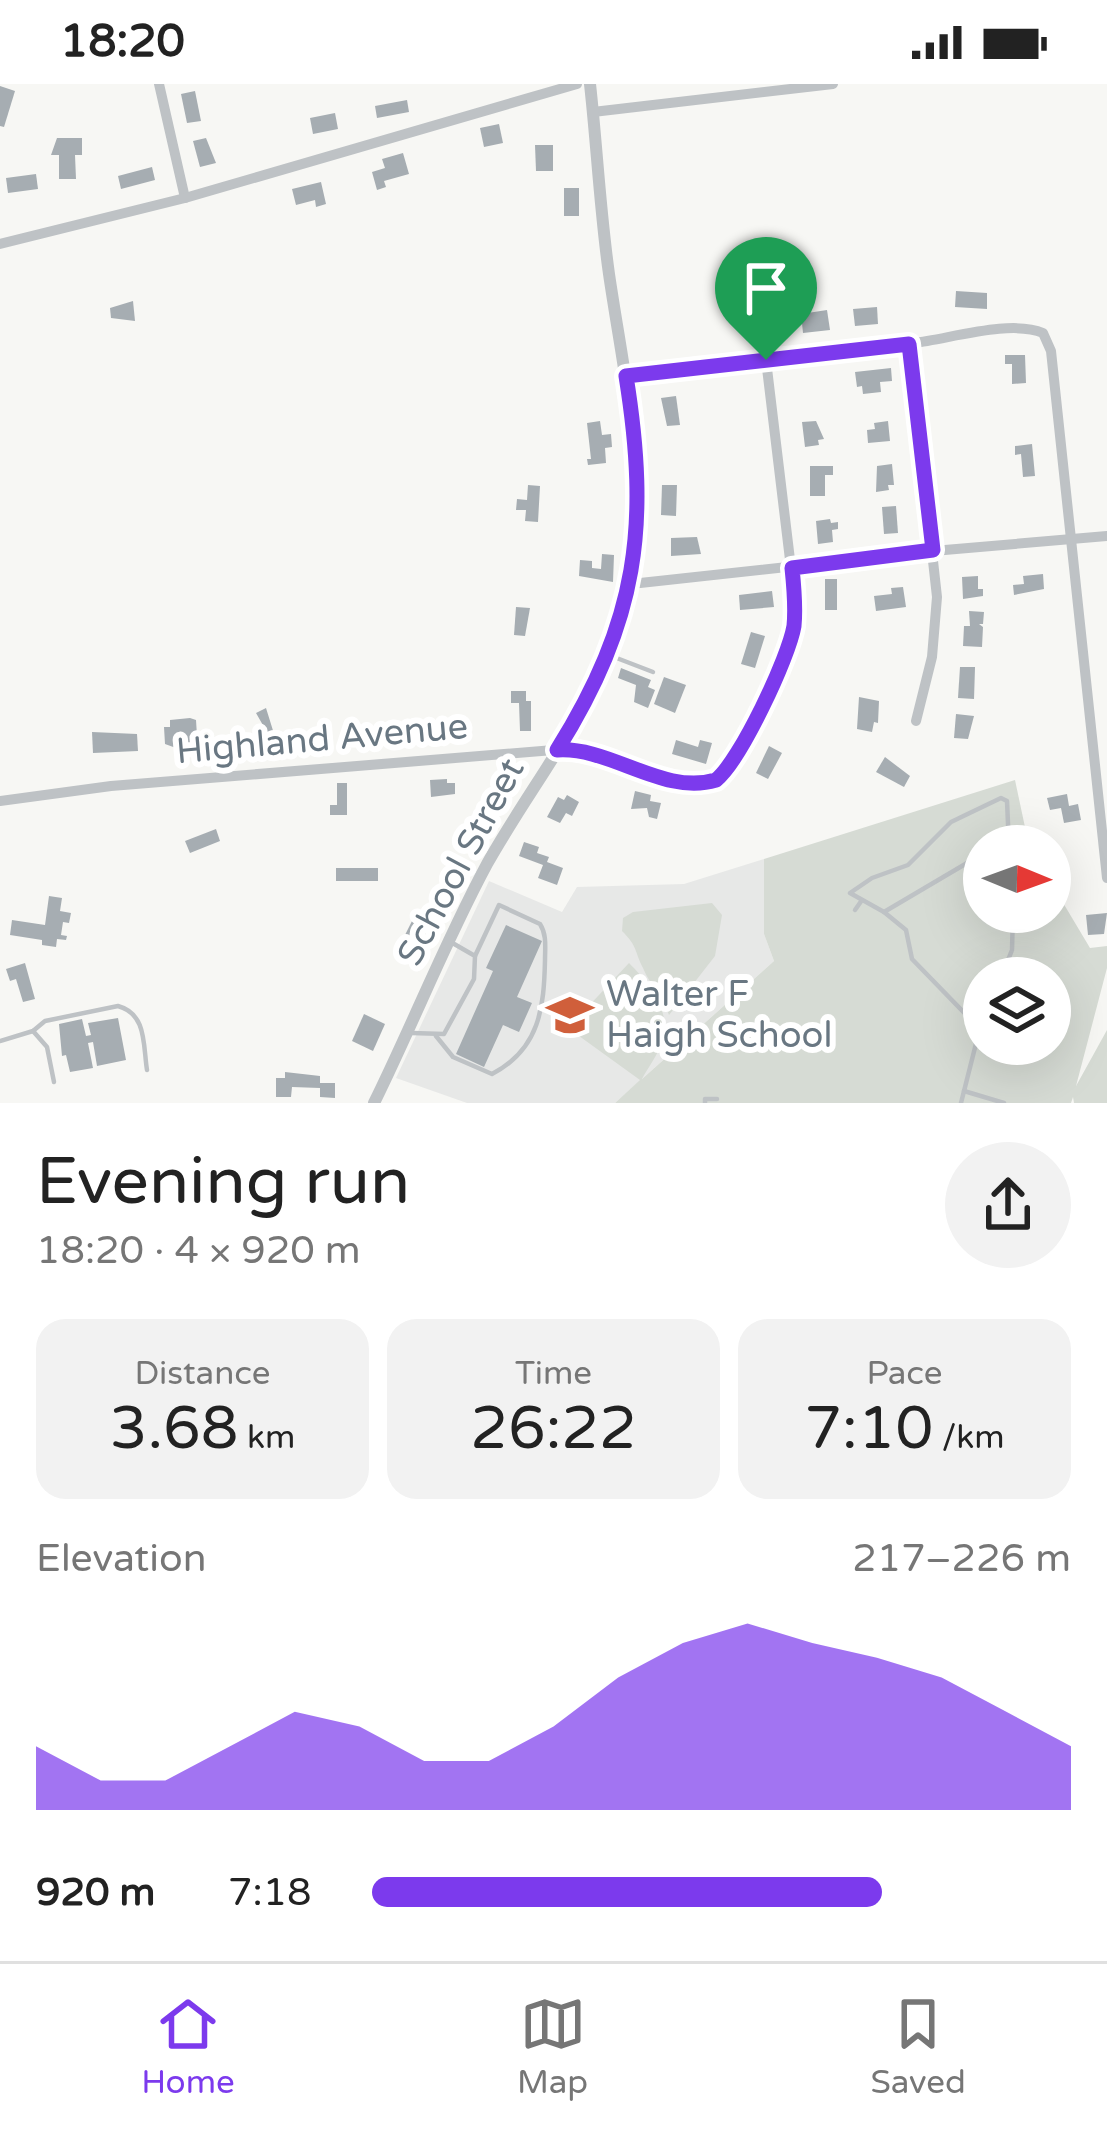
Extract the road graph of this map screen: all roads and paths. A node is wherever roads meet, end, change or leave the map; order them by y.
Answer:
1 (159, 84) edge
2 (577, 84) edge
3 (590, 84) edge
4 (833, 84) edge
5 (593, 112) junction
6 (185, 198) junction
7 (0, 244) edge
8 (909, 344) junction
9 (766, 360) junction
10 (626, 376) junction
11 (1107, 536) edge
12 (1071, 540) junction
13 (933, 550) junction
14 (792, 568) junction
15 (631, 584) junction
16 (608, 655) junction
17 (653, 672) dead end
18 (916, 721) dead end
19 (557, 750) junction
20 (0, 801) edge
21 (1008, 825) edge
22 (963, 866) edge
23 (1107, 878) edge
24 (862, 900) junction
25 (855, 910) dead end
26 (884, 912) junction
27 (449, 941) junction
28 (475, 956) junction
29 (963, 1013) edge
30 (33, 1031) junction
31 (406, 1033) junction
32 (436, 1036) junction
33 (0, 1040) edge
34 (970, 1065) edge
35 (147, 1070) dead end
36 (54, 1082) dead end
37 (964, 1091) junction
38 (717, 1099) dead end
39 (374, 1103) edge
40 (705, 1103) edge
41 (961, 1103) edge
42 (1004, 1103) edge

1 - 6 street
2 - 6 street
3 - 5 street, School Street
4 - 5 street
5 - 10 street, School Street
6 - 7 street
8 - 9 street
8 - 12 street
8 - 13 street
9 - 10 street
9 - 14 street
10 - 15 street, School Street
11 - 12 street
12 - 13 street
12 - 23 street
13 - 14 street
13 - 18 street
14 - 15 street
14 - 19 street, Highland Avenue
15 - 16 street, School Street
16 - 17 lane
16 - 19 street, School Street
19 - 20 street, Highland Avenue
19 - 27 street, School Street
21 - 24 lane
22 - 26 lane
24 - 25 lane
24 - 26 lane
26 - 29 lane
27 - 28 lane
27 - 31 street, School Street
28 - 32 lane
28 - 32 lane
30 - 33 lane
30 - 35 lane
30 - 36 lane
31 - 32 lane
31 - 39 street, School Street
34 - 37 lane
37 - 41 lane
37 - 42 lane
38 - 40 lane

